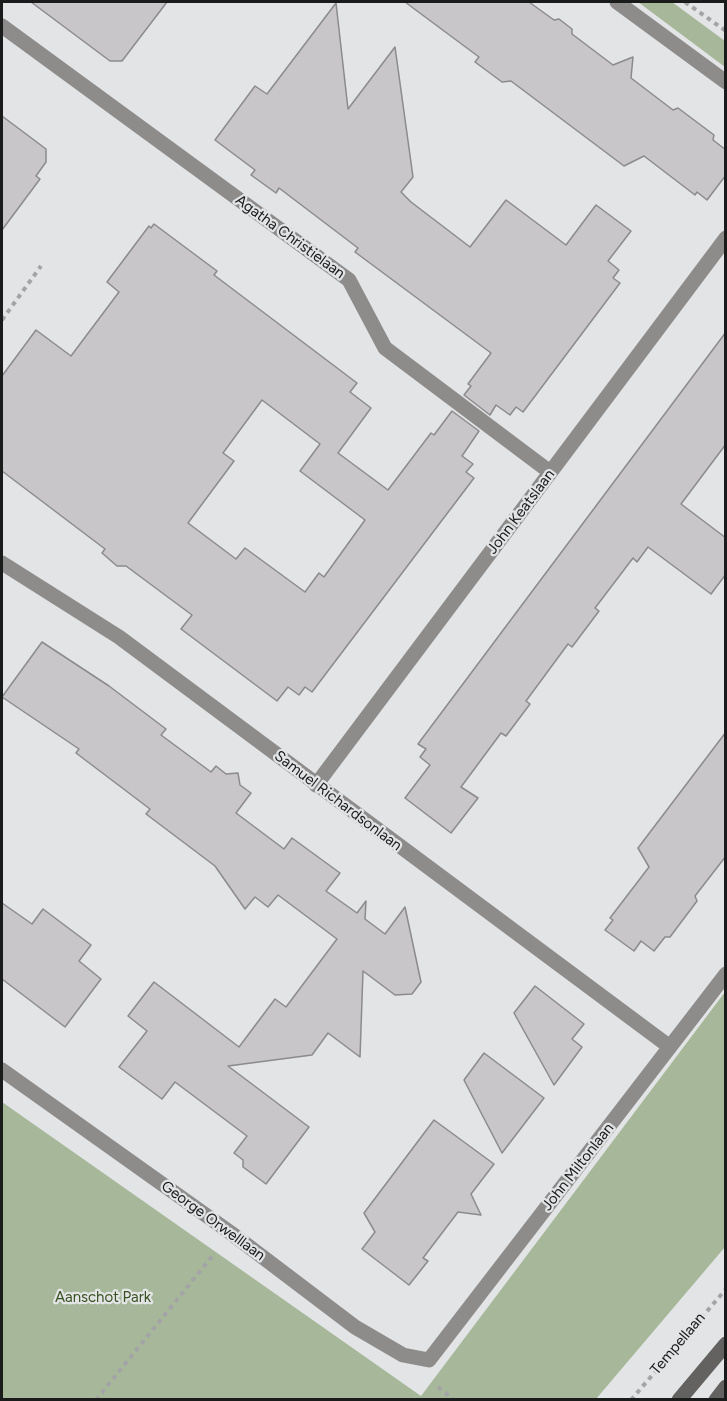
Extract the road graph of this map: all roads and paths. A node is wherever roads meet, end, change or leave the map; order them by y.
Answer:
1 (617, 2) edge
2 (686, 2) edge
3 (2, 26) edge
4 (726, 31) edge
5 (726, 82) edge
6 (726, 238) edge
7 (41, 266) dead end
8 (2, 320) edge
9 (550, 472) junction
10 (2, 563) edge
11 (316, 785) junction
12 (726, 974) edge
13 (670, 1047) junction
14 (2, 1070) edge
15 (231, 1233) junction
16 (726, 1289) edge
17 (726, 1344) edge
18 (429, 1360) joint
19 (726, 1387) edge
20 (96, 1400) edge
21 (631, 1400) edge
22 (679, 1400) edge
23 (716, 1400) edge

1 - 5 street
2 - 4 path
3 - 9 street, Agatha Christielaan
6 - 9 street, John Keatslaan
7 - 8 path
9 - 11 street, John Keatslaan
10 - 11 street, Samuel Richardsonlaan
11 - 13 street, Samuel Richardsonlaan
12 - 13 street, John Miltonlaan
13 - 18 street, John Miltonlaan
14 - 15 street, George Orwelllaan
15 - 18 street, George Orwelllaan
15 - 20 path
16 - 21 path, Tempellaan
17 - 22 main road
19 - 23 main road

